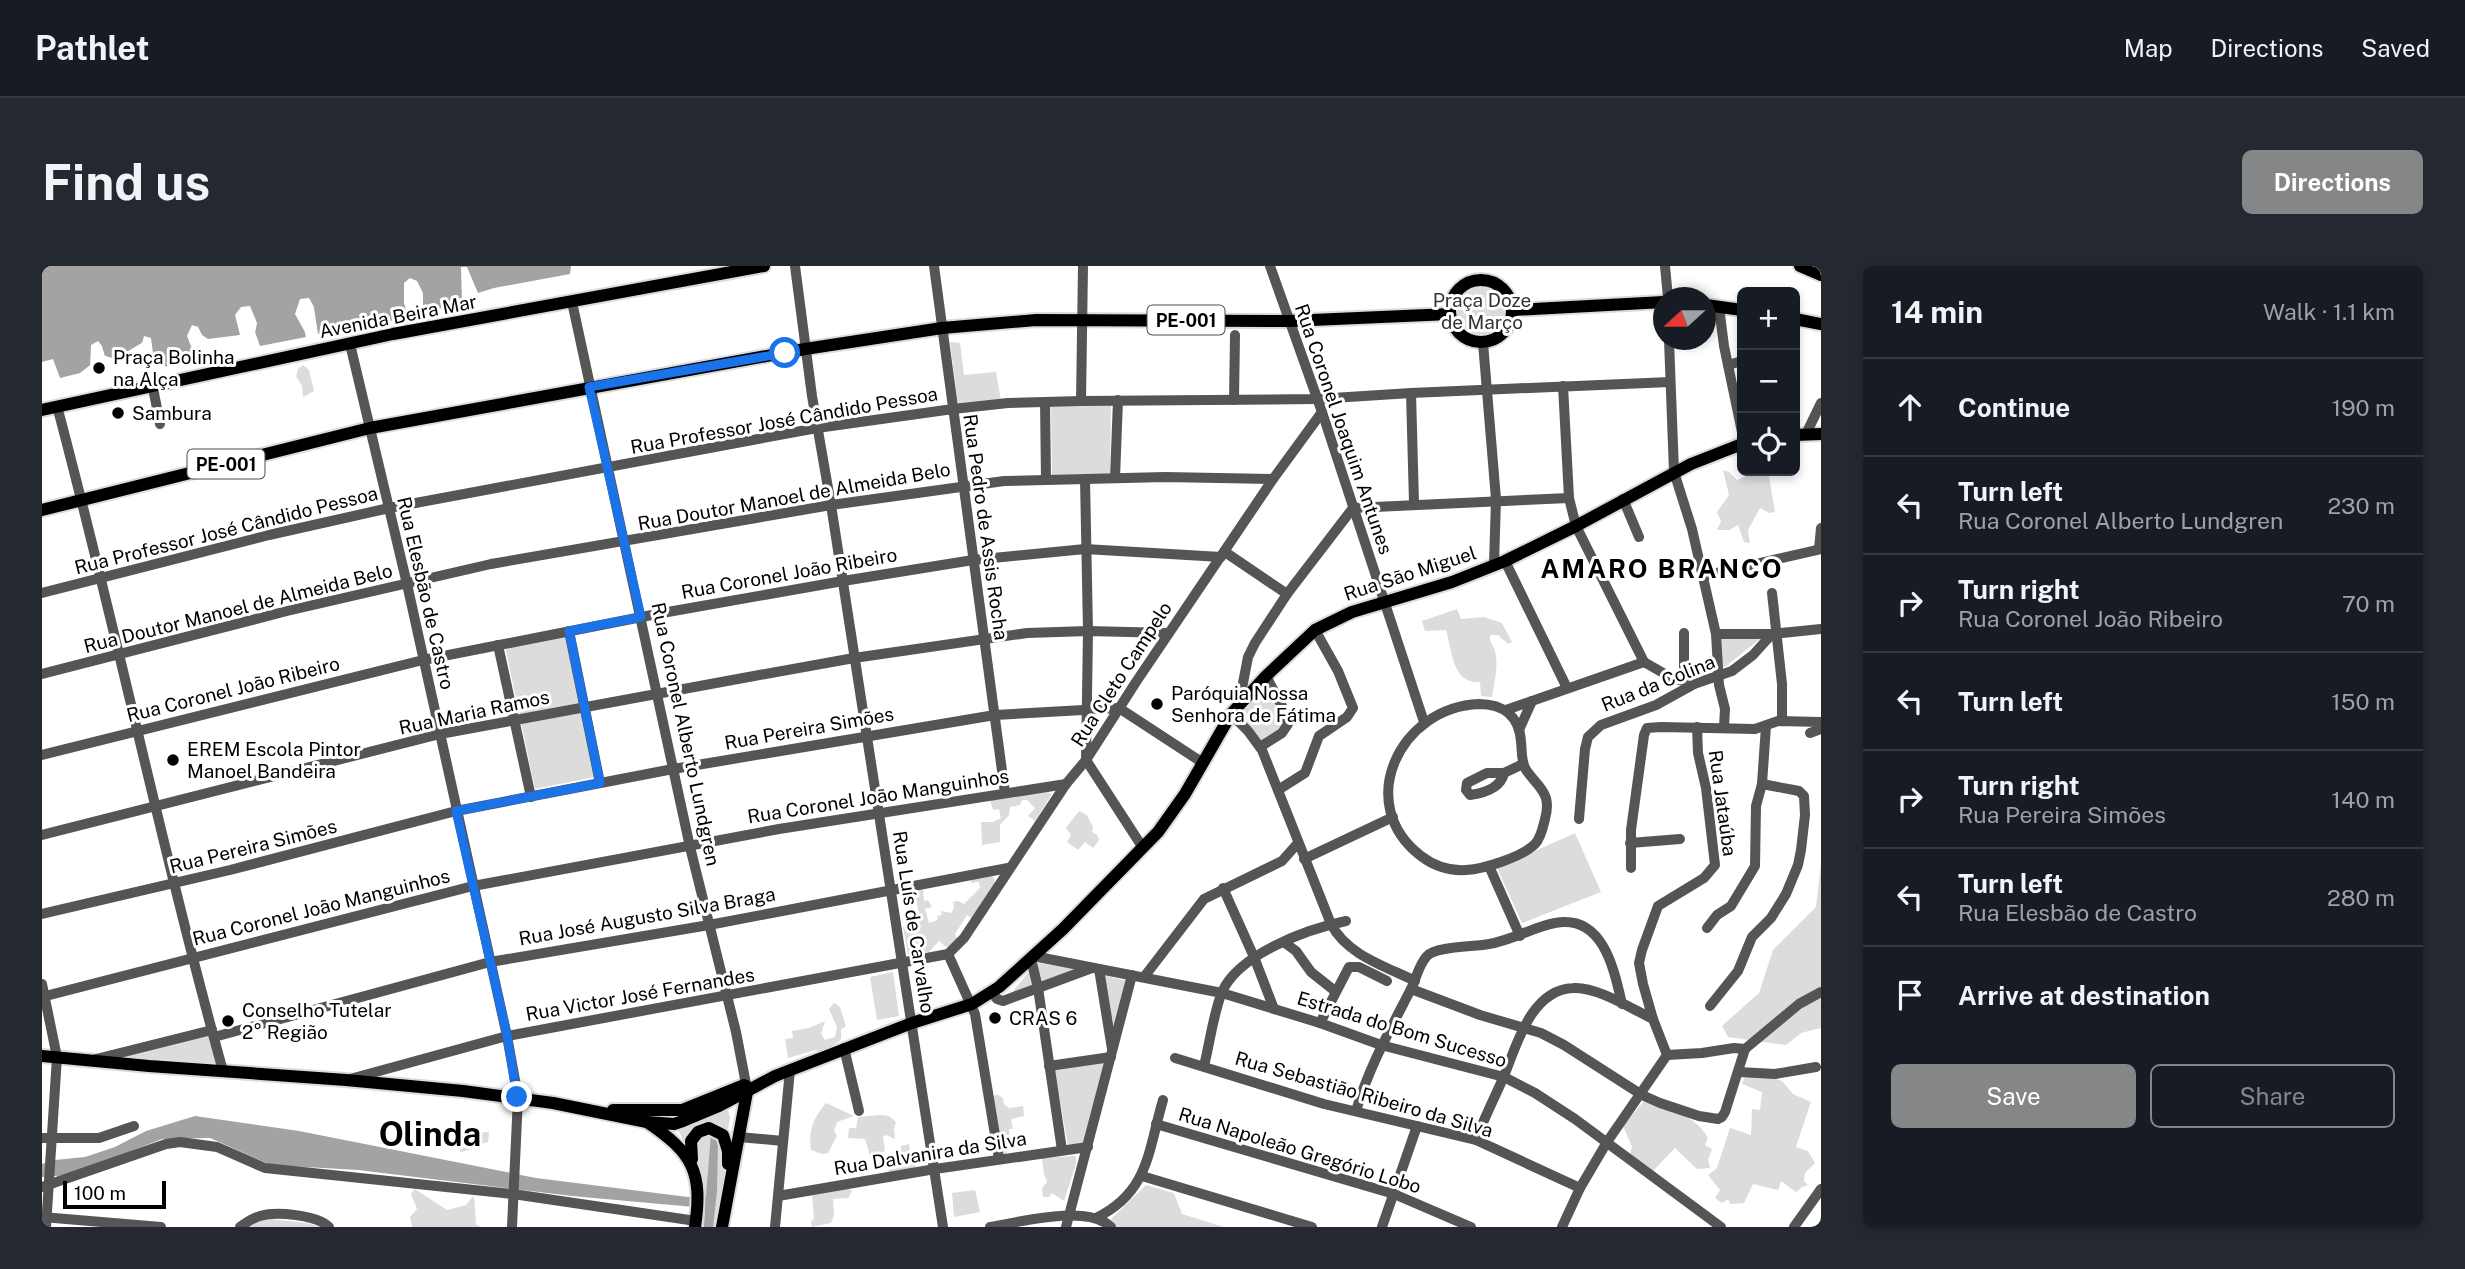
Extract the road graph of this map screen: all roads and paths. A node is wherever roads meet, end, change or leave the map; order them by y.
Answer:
1 (764, 266) edge
2 (795, 266) edge
3 (934, 266) edge
4 (1083, 266) edge
5 (1270, 266) edge
6 (1665, 266) edge
7 (1800, 266) edge
8 (1480, 273) edge
9 (1821, 275) edge
10 (1667, 287) edge
11 (572, 302) junction
12 (1653, 303) edge
13 (1716, 307) edge
14 (1737, 309) edge
15 (1513, 310) junction
16 (1450, 314) junction
17 (1083, 320) junction
18 (1800, 320) edge
19 (1289, 321) junction
20 (1716, 321) edge
21 (1821, 324) edge
22 (942, 328) junction
23 (1235, 335) dead end
24 (1483, 343) junction
25 (350, 344) junction
26 (805, 349) junction
27 (1669, 350) edge
28 (1737, 362) edge
29 (1728, 365) junction
30 (1671, 382) junction
31 (1563, 386) junction
32 (589, 387) junction
33 (153, 388) junction
34 (1486, 390) junction
35 (1411, 393) junction
36 (1118, 400) junction
37 (1234, 400) junction
38 (1317, 400) junction
39 (1081, 401) junction
40 (1045, 402) junction
41 (1821, 403) edge
42 (57, 406) junction
43 (953, 409) junction
44 (42, 410) edge
45 (1322, 412) junction
46 (1738, 413) edge
47 (160, 424) dead end
48 (370, 428) junction
49 (817, 428) junction
50 (1821, 434) edge
51 (1800, 435) edge
52 (1737, 446) edge
53 (607, 469) junction
54 (1674, 472) junction
55 (1084, 478) junction
56 (1115, 478) junction
57 (1046, 479) junction
58 (1273, 479) junction
59 (963, 485) junction
60 (1569, 498) junction
61 (1496, 499) junction
62 (1623, 499) junction
63 (82, 500) junction
64 (1414, 503) junction
65 (831, 505) junction
66 (389, 508) junction
67 (1353, 508) junction
68 (42, 510) edge
69 (1576, 526) junction
70 (1821, 527) edge
71 (1639, 537) dead end
72 (624, 543) junction
73 (1085, 549) junction
74 (1820, 549) edge
75 (1223, 554) junction
76 (973, 560) junction
77 (1499, 563) junction
78 (1703, 576) junction
79 (101, 577) junction
80 (843, 581) junction
81 (407, 584) junction
82 (42, 593) edge
83 (1287, 593) junction
84 (1772, 593) dead end
85 (1383, 602) junction
86 (641, 617) junction
87 (1821, 629) edge
88 (1315, 630) junction
89 (569, 631) junction
90 (1088, 631) junction
91 (1169, 633) junction
92 (1684, 633) dead end
93 (1716, 634) junction
94 (1774, 634) junction
95 (984, 639) junction
96 (498, 645) junction
97 (121, 655) junction
98 (854, 658) junction
99 (423, 660) junction
100 (1644, 663) junction
101 (42, 674) edge
102 (1266, 676) junction
103 (1718, 677) junction
104 (1689, 682) junction
105 (1567, 688) junction
106 (658, 693) junction
107 (1532, 701) junction
108 (585, 707) junction
109 (1119, 708) junction
110 (1235, 709) junction
111 (1506, 710) junction
112 (1086, 711) junction
113 (995, 715) junction
114 (514, 721) junction
115 (1782, 721) junction
116 (1424, 722) junction
117 (1821, 722) edge
118 (1766, 726) junction
119 (1698, 727) junction
120 (1724, 727) junction
121 (1519, 730) junction
122 (139, 731) junction
123 (440, 734) junction
124 (867, 736) junction
125 (1260, 747) junction
126 (42, 755) edge
127 (1086, 760) junction
128 (1203, 763) junction
129 (1523, 764) junction
130 (673, 769) junction
131 (1504, 774) dead end
132 (600, 783) junction
133 (1066, 784) junction
134 (1762, 785) junction
135 (1278, 790) junction
136 (1005, 793) junction
137 (531, 797) junction
138 (155, 806) junction
139 (456, 811) junction
140 (879, 813) junction
141 (1393, 817) junction
142 (1579, 820) dead end
143 (42, 835) edge
144 (1680, 839) dead end
145 (1298, 842) junction
146 (1630, 843) junction
147 (690, 846) junction
148 (1143, 848) junction
149 (1304, 859) junction
150 (1489, 866) junction
151 (1631, 868) dead end
152 (1008, 869) junction
153 (174, 884) junction
154 (473, 886) junction
155 (1223, 888) junction
156 (890, 889) junction
157 (42, 914) edge
158 (1346, 921) dead end
159 (1331, 924) junction
160 (709, 925) junction
161 (1707, 928) dead end
162 (1520, 936) junction
163 (1285, 943) junction
164 (948, 954) junction
165 (1032, 957) junction
166 (1254, 957) junction
167 (193, 958) junction
168 (490, 962) junction
169 (902, 964) junction
170 (1096, 968) junction
171 (1138, 976) junction
172 (1387, 981) dead end
173 (42, 984) edge
174 (1413, 985) junction
175 (1038, 988) junction
176 (1335, 991) junction
177 (992, 992) junction
178 (1821, 992) edge
179 (1222, 993) junction
180 (727, 995) junction
181 (44, 997) edge
182 (972, 1004) junction
183 (1622, 1004) junction
184 (1710, 1006) dead end
185 (1274, 1009) junction
186 (1653, 1019) junction
187 (912, 1023) junction
188 (1320, 1023) junction
189 (1522, 1029) junction
190 (213, 1033) junction
191 (507, 1035) junction
192 (1381, 1045) junction
193 (844, 1048) junction
194 (1745, 1049) junction
195 (1111, 1054) junction
196 (1667, 1055) junction
197 (42, 1056) edge
198 (57, 1057) junction
199 (1175, 1058) dead end
200 (89, 1060) junction
201 (1049, 1066) junction
202 (1204, 1066) junction
203 (1816, 1067) dead end
204 (790, 1070) junction
205 (223, 1072) junction
206 (1739, 1072) junction
207 (1504, 1077) junction
208 (346, 1080) junction
209 (747, 1088) junction
210 (1642, 1095) junction
211 (517, 1097) junction
212 (1163, 1100) dead end
213 (682, 1110) junction
214 (599, 1111) junction
215 (859, 1111) dead end
216 (1356, 1111) junction
217 (647, 1122) junction
218 (674, 1124) junction
219 (1156, 1124) junction
220 (134, 1126) dead end
221 (1417, 1126) junction
222 (739, 1137) junction
223 (48, 1139) edge
224 (1476, 1140) junction
225 (783, 1141) junction
226 (1607, 1142) junction
227 (1088, 1147) junction
228 (1062, 1150) junction
229 (685, 1152) junction
230 (49, 1159) edge
231 (999, 1159) junction
232 (694, 1169) junction
233 (935, 1169) junction
234 (1142, 1176) junction
235 (47, 1184) edge
236 (728, 1185) junction
237 (1580, 1188) junction
238 (1821, 1189) edge
239 (514, 1193) junction
240 (1394, 1194) junction
241 (778, 1196) junction
242 (1096, 1218) junction
243 (696, 1219) edge
244 (45, 1221) edge
245 (1067, 1221) edge
246 (161, 1227) edge
247 (240, 1227) edge
248 (329, 1227) edge
249 (512, 1227) edge
250 (722, 1227) edge
251 (775, 1227) edge
252 (943, 1227) edge
253 (990, 1227) edge
254 (1111, 1227) edge
255 (1312, 1227) edge
256 (1382, 1227) edge
257 (1471, 1227) edge
258 (1562, 1227) edge
259 (1721, 1227) edge
260 (1794, 1227) edge

1 - 11 main road, Avenida Beira Mar
2 - 26 street, Rua Luís de Carvalho
3 - 22 street, Rua Pedro de Assis Rocha
4 - 17 street
5 - 19 street, Rua Coronel Joaquim Antunes
6 - 10 street
7 - 9 main road
8 - 15 main road
8 - 16 main road
11 - 25 main road, Avenida Beira Mar
11 - 32 street, Rua Coronel Alberto Lundgren
12 - 15 main road
13 - 14 main road
15 - 24 main road
16 - 19 main road, PE-001
16 - 24 main road
17 - 19 main road, PE-001
17 - 22 main road, PE-001
17 - 39 street
18 - 21 main road
19 - 38 street, Rua Coronel Joaquim Antunes
20 - 29 street
22 - 26 main road, PE-001
22 - 43 street, Rua Pedro de Assis Rocha
23 - 37 street
24 - 34 street
25 - 33 main road, Avenida Beira Mar
25 - 48 street, Rua Elesbão de Castro
26 - 32 main road, PE-001
26 - 49 street, Rua Luís de Carvalho
27 - 30 street
28 - 29 street
29 - 46 street
30 - 31 street, Rua Professor José Cândido Pessoa
30 - 54 street
31 - 34 street, Rua Professor José Cândido Pessoa
31 - 60 street
32 - 48 main road, PE-001
32 - 53 street, Rua Coronel Alberto Lundgren
33 - 42 main road, Avenida Beira Mar
33 - 47 street
34 - 35 street, Rua Professor José Cândido Pessoa
34 - 61 street
35 - 38 street, Rua Professor José Cândido Pessoa
35 - 64 street
36 - 37 street, Rua Professor José Cândido Pessoa
36 - 39 street, Rua Professor José Cândido Pessoa
36 - 56 street
37 - 38 street, Rua Professor José Cândido Pessoa
38 - 45 street, Rua Coronel Joaquim Antunes
39 - 40 street, Rua Professor José Cândido Pessoa
40 - 43 street, Rua Professor José Cândido Pessoa
40 - 57 street
41 - 51 street
42 - 44 main road, Avenida Beira Mar
42 - 63 street
43 - 49 street, Rua Professor José Cândido Pessoa
43 - 59 street, Rua Pedro de Assis Rocha
45 - 58 street, Rua Cleto Campelo
45 - 67 street, Rua Coronel Joaquim Antunes
48 - 63 main road, PE-001
48 - 66 street, Rua Elesbão de Castro
49 - 53 street, Rua Professor José Cândido Pessoa
49 - 65 street, Rua Luís de Carvalho
50 - 51 main road
52 - 54 main road, Rua São Miguel
53 - 66 street, Rua Professor José Cândido Pessoa
53 - 72 street, Rua Coronel Alberto Lundgren
54 - 62 main road, Rua São Miguel
54 - 78 street
55 - 56 street, Rua Doutor Manoel de Almeida Belo
55 - 57 street, Rua Doutor Manoel de Almeida Belo
55 - 73 street
56 - 58 street, Rua Doutor Manoel de Almeida Belo
57 - 59 street, Rua Doutor Manoel de Almeida Belo
58 - 75 street, Rua Cleto Campelo
59 - 65 street, Rua Doutor Manoel de Almeida Belo
59 - 76 street, Rua Pedro de Assis Rocha
60 - 61 street
60 - 69 street
61 - 64 street
61 - 77 street
62 - 69 main road, Rua São Miguel
62 - 71 street
63 - 68 main road, PE-001
63 - 79 street
64 - 67 street
65 - 72 street, Rua Doutor Manoel de Almeida Belo
65 - 80 street, Rua Luís de Carvalho
66 - 79 street, Rua Professor José Cândido Pessoa
66 - 81 street, Rua Elesbão de Castro
67 - 83 street
67 - 85 street, Rua Coronel Joaquim Antunes
69 - 77 main road, Rua São Miguel
69 - 100 street
70 - 74 street
72 - 81 street, Rua Doutor Manoel de Almeida Belo
72 - 86 street, Rua Coronel Alberto Lundgren
73 - 75 street, Rua Coronel João Ribeiro
73 - 76 street, Rua Coronel João Ribeiro
73 - 90 street
74 - 78 street
75 - 83 street
75 - 91 street, Rua Cleto Campelo
76 - 80 street, Rua Coronel João Ribeiro
76 - 95 street, Rua Pedro de Assis Rocha
77 - 85 main road, Rua São Miguel
77 - 105 street
78 - 93 street
79 - 82 street, Rua Professor José Cândido Pessoa
79 - 97 street
80 - 86 street, Rua Coronel João Ribeiro
80 - 98 street, Rua Luís de Carvalho
81 - 97 street, Rua Doutor Manoel de Almeida Belo
81 - 99 street, Rua Elesbão de Castro
83 - 110 street
84 - 94 street
85 - 88 main road, Rua São Miguel
85 - 116 street, Rua Coronel Joaquim Antunes
86 - 89 street, Rua Coronel João Ribeiro
86 - 106 street, Rua Coronel Alberto Lundgren
87 - 94 street
88 - 102 main road, Rua São Miguel
88 - 135 street
89 - 96 street, Rua Coronel João Ribeiro
89 - 108 street
90 - 91 street, Rua Maria Ramos
90 - 95 street, Rua Maria Ramos
90 - 112 street
91 - 109 street, Rua Cleto Campelo
92 - 104 street
93 - 94 street
93 - 103 street
94 - 103 street, Rua da Colina
94 - 115 street
95 - 98 street, Rua Maria Ramos
95 - 113 street, Rua Pedro de Assis Rocha
96 - 99 street, Rua Coronel João Ribeiro
96 - 114 street
97 - 101 street, Rua Doutor Manoel de Almeida Belo
97 - 122 street
98 - 106 street, Rua Maria Ramos
98 - 124 street, Rua Luís de Carvalho
99 - 122 street, Rua Coronel João Ribeiro
99 - 123 street, Rua Elesbão de Castro
100 - 104 street
100 - 105 street
102 - 110 main road, Rua São Miguel
102 - 125 street
103 - 104 street, Rua da Colina
103 - 120 street
104 - 142 street, Rua da Colina
105 - 107 street
106 - 108 street, Rua Maria Ramos
106 - 130 street, Rua Coronel Alberto Lundgren
107 - 111 street
107 - 121 street
108 - 114 street, Rua Maria Ramos
108 - 132 street
109 - 112 street, Rua Pereira Simões
109 - 127 street, Rua Cleto Campelo
109 - 128 street
110 - 125 street
110 - 128 main road, Rua São Miguel
111 - 116 street
111 - 121 street
112 - 113 street, Rua Pereira Simões
112 - 127 street
113 - 124 street, Rua Pereira Simões
113 - 136 street, Rua Pedro de Assis Rocha
114 - 123 street, Rua Maria Ramos
114 - 137 street
115 - 117 street
115 - 118 street
116 - 141 street
118 - 120 street
118 - 134 street
119 - 120 street
119 - 146 street
119 - 186 street, Rua Jataúba
121 - 129 street
122 - 126 street, Rua Coronel João Ribeiro
122 - 138 street
123 - 138 street, Rua Maria Ramos
123 - 139 street, Rua Elesbão de Castro
124 - 130 street, Rua Pereira Simões
124 - 140 street, Rua Luís de Carvalho
125 - 135 street
127 - 133 street, Rua Cleto Campelo
127 - 148 street
128 - 148 main road, Rua São Miguel
129 - 131 street
129 - 150 street
130 - 132 street, Rua Pereira Simões
130 - 147 street, Rua Coronel Alberto Lundgren
132 - 137 street, Rua Pereira Simões
133 - 136 street, Rua Coronel João Manguinhos
133 - 152 street, Rua Cleto Campelo
134 - 161 street
134 - 184 street
135 - 145 street
136 - 140 street, Rua Coronel João Manguinhos
137 - 139 street, Rua Pereira Simões
138 - 143 street, Rua Maria Ramos
138 - 153 street
139 - 153 street, Rua Pereira Simões
139 - 154 street, Rua Elesbão de Castro
140 - 147 street, Rua Coronel João Manguinhos
140 - 156 street, Rua Luís de Carvalho
141 - 149 street
141 - 150 street
144 - 146 street
145 - 149 street
145 - 155 street
146 - 151 street
147 - 154 street, Rua Coronel João Manguinhos
147 - 160 street, Rua Coronel Alberto Lundgren
148 - 165 main road, Rua São Miguel
149 - 159 street
150 - 162 street
152 - 156 street, Rua José Augusto Silva Braga
152 - 164 street, Rua Cleto Campelo
153 - 157 street, Rua Pereira Simões
153 - 167 street
154 - 167 street, Rua Coronel João Manguinhos
154 - 168 street, Rua Elesbão de Castro
155 - 166 street
155 - 171 street
156 - 160 street, Rua José Augusto Silva Braga
156 - 169 street, Rua Luís de Carvalho
158 - 159 street
159 - 163 street
159 - 174 street
160 - 168 street, Rua José Augusto Silva Braga
160 - 180 street, Rua Coronel Alberto Lundgren
162 - 174 street
162 - 183 street
163 - 166 street
163 - 176 street
164 - 169 street
164 - 182 street
165 - 170 street, Estrada do Bom Sucesso
165 - 175 street
165 - 177 main road, Rua São Miguel
166 - 179 street
166 - 185 street
167 - 181 street, Rua Coronel João Manguinhos
167 - 190 street
168 - 190 street, Rua José Augusto Silva Braga
168 - 191 street, Rua Elesbão de Castro
169 - 180 street, Rua Victor José Fernandes
169 - 187 street, Rua Luís de Carvalho
170 - 171 street, Estrada do Bom Sucesso
170 - 175 street
170 - 195 street
171 - 179 street, Estrada do Bom Sucesso
171 - 195 street
172 - 176 street
173 - 181 street
174 - 189 street
174 - 192 street
175 - 177 street
175 - 201 street
176 - 188 street
177 - 182 main road, Rua São Miguel
178 - 194 street
179 - 185 street, Estrada do Bom Sucesso
179 - 202 street
180 - 191 street, Rua Victor José Fernandes
180 - 209 street, Rua Coronel Alberto Lundgren
181 - 198 street
182 - 187 main road, Rua São Miguel
182 - 231 street
183 - 186 street
183 - 189 street
185 - 188 street, Estrada do Bom Sucesso
186 - 196 street, Rua Jataúba
187 - 193 main road, Rua São Miguel
187 - 233 street, Rua Luís de Carvalho
188 - 192 street, Estrada do Bom Sucesso
189 - 207 street
189 - 210 street
190 - 200 street, Rua José Augusto Silva Braga
190 - 205 street
191 - 208 street, Rua Victor José Fernandes
191 - 211 street, Rua Elesbão de Castro
192 - 207 street, Estrada do Bom Sucesso
192 - 216 street
193 - 204 main road, Rua São Miguel
193 - 215 street
194 - 196 street
194 - 206 street
195 - 201 street
195 - 227 street
196 - 210 street
197 - 198 main road
198 - 200 main road
198 - 223 street
199 - 202 street, Rua Sebastião Ribeiro da Silva
200 - 205 main road
201 - 228 street
202 - 216 street, Rua Sebastião Ribeiro da Silva
203 - 206 street
204 - 209 main road, Rua São Miguel
204 - 225 street
205 - 208 main road
206 - 210 street
207 - 224 street
207 - 226 street, Estrada do Bom Sucesso
208 - 211 main road
209 - 213 main road
209 - 218 main road
209 - 222 main road
210 - 226 street
211 - 214 main road
211 - 239 street, Rua Elesbão de Castro
212 - 219 street
213 - 214 main road
213 - 218 main road
214 - 217 main road
216 - 221 street, Rua Sebastião Ribeiro da Silva
217 - 218 main road
217 - 229 main road
218 - 229 main road
219 - 234 street
219 - 240 street, Rua Napoleão Gregório Lobo
220 - 223 street
221 - 224 street, Rua Sebastião Ribeiro da Silva
221 - 240 street
222 - 225 street
222 - 236 main road
223 - 230 street
224 - 237 street, Rua Sebastião Ribeiro da Silva
225 - 241 street
226 - 237 street
226 - 259 street, Estrada do Bom Sucesso
227 - 228 street, Rua Dalvanira da Silva
227 - 245 street
228 - 231 street, Rua Dalvanira da Silva
229 - 232 main road
230 - 235 street
231 - 233 street, Rua Dalvanira da Silva
232 - 236 main road
232 - 243 main road
233 - 241 street, Rua Dalvanira da Silva
233 - 252 street, Rua Luís de Carvalho
234 - 242 street
234 - 255 street
235 - 239 street
235 - 244 street
236 - 250 main road
237 - 258 street
238 - 260 street
239 - 243 street
239 - 249 street, Rua Elesbão de Castro
240 - 256 street
240 - 257 street, Rua Napoleão Gregório Lobo
241 - 251 street
242 - 245 street
242 - 254 street
244 - 246 street
245 - 253 street
247 - 248 street

